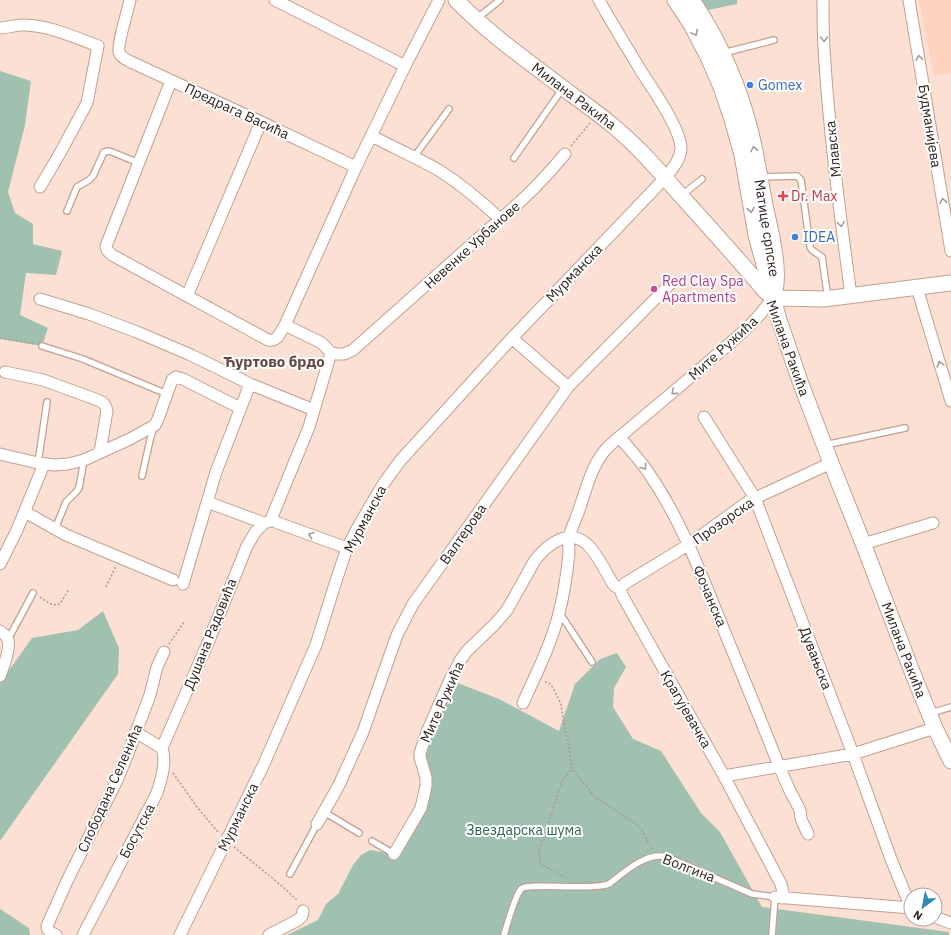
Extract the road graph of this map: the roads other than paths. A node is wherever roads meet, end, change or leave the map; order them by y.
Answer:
1 (130, 0) edge
2 (275, 0) edge
3 (439, 0) edge
4 (456, 0) edge
5 (500, 0) edge
6 (599, 0) edge
7 (675, 0) edge
8 (692, 0) edge
9 (823, 0) edge
10 (909, 0) edge
11 (476, 19) junction
12 (0, 28) edge
13 (774, 40) dead end
14 (716, 56) junction
15 (405, 66) junction
16 (171, 81) junction
17 (563, 88) junction
18 (449, 109) dead end
19 (262, 122) junction
20 (372, 136) junction
21 (565, 154) road end
22 (414, 158) junction
23 (514, 158) dead end
24 (140, 163) junction
25 (356, 167) junction
26 (760, 177) junction
27 (665, 178) junction
28 (702, 179) dead end
29 (40, 187) dead end
30 (681, 196) junction
31 (67, 211) dead end
32 (500, 219) junction
33 (951, 251) edge
34 (951, 283) edge
35 (670, 284) dead end
36 (917, 288) junction
37 (187, 296) junction
38 (851, 296) junction
39 (773, 297) junction
40 (40, 299) dead end
41 (828, 299) junction
42 (285, 325) junction
43 (512, 338) junction
44 (42, 346) road end
45 (331, 353) junction
46 (5, 372) dead end
47 (250, 384) junction
48 (568, 387) junction
49 (167, 394) junction
50 (951, 401) edge
51 (47, 402) dead end
52 (240, 408) junction
53 (314, 410) junction
54 (704, 417) dead end
55 (155, 425) junction
56 (905, 428) dead end
57 (619, 437) junction
58 (825, 446) junction
59 (100, 452) junction
60 (0, 454) edge
61 (84, 460) junction
62 (41, 463) junction
63 (831, 463) junction
64 (142, 476) dead end
65 (755, 498) junction
66 (207, 502) junction
67 (25, 512) junction
68 (268, 521) junction
69 (933, 523) dead end
70 (55, 529) junction
71 (569, 537) junction
72 (864, 544) junction
73 (688, 545) junction
74 (347, 548) junction
75 (0, 564) edge
76 (620, 589) junction
77 (33, 593) road end
78 (559, 614) junction
79 (4, 634) edge
80 (164, 652) road end
81 (592, 662) dead end
82 (0, 676) edge
83 (523, 703) dead end
84 (951, 707) edge
85 (928, 713) junction
86 (935, 728) junction
87 (136, 733) junction
88 (162, 748) junction
89 (853, 754) junction
90 (951, 759) edge
91 (779, 766) junction
92 (724, 776) junction
93 (324, 812) junction
94 (317, 824) joint
95 (359, 833) dead end
96 (808, 834) dead end
97 (372, 841) dead end
98 (394, 854) joint
99 (290, 874) dead end
100 (903, 888) edge
101 (778, 897) junction
102 (903, 907) edge
103 (303, 911) road end
104 (56, 935) edge
105 (83, 935) edge
106 (180, 935) edge
107 (269, 935) edge
108 (504, 935) edge
109 (772, 935) edge

1 - 16 street, Предрага Васића
2 - 15 street
3 - 15 street
4 - 11 main road, Милана Ракића
5 - 11 lane
6 - 27 street, Мурманска
7 -> 14 main road, Матице српске
8 - 14 main road, Матице српске
9 -> 38 street, Млавска
33 -> 10 street, Будманијева
11 - 17 main road, Милана Ракића
12 - 29 street
13 - 14 lane
26 -> 14 main road, Матице српске
14 -> 39 main road, Матице српске
15 - 20 street
16 - 19 street, Предрага Васића
16 - 24 street
17 - 23 lane
17 - 27 main road, Милана Ракића
18 - 22 lane
19 - 25 street, Предрага Васића
19 - 37 street
20 - 22 street
20 - 25 street
21 - 32 street, Невенке Урбанове
22 - 32 street
24 - 31 lane
24 - 37 street
25 - 42 street
26 - 39 main road, Матице српске
26 - 41 lane
27 - 30 main road, Милана Ракића
27 - 43 street, Мурманска
28 - 30 lane
30 - 39 main road, Милана Ракића
32 - 45 street, Невенке Урбанове
34 - 36 main road
35 - 48 street, Валтерова
36 - 38 main road
50 -> 36 street
37 - 42 street
38 - 41 main road
39 - 41 main road
39 -> 57 street, Мите Ружића
39 - 58 main road, Милана Ракића
40 - 47 street
42 - 45 street
43 - 48 street
43 - 74 street, Мурманска
44 - 49 lane
45 - 53 street, Душана Радовића
46 - 59 street
47 - 52 street
47 - 53 street
48 - 93 street, Валтерова
49 - 52 street
49 - 55 street
51 - 62 lane
52 - 66 street
53 - 68 street, Душана Радовића
54 - 65 street, Дувањска
55 - 59 street
55 - 64 lane
56 - 58 lane
57 - 71 street, Мите Ружића
57 -> 73 street, Фочанска
58 - 63 main road, Милана Ракића
59 - 61 street
60 - 62 street
61 - 62 street
61 - 70 lane
62 - 67 street
63 - 65 street, Прозорска
63 - 72 main road, Милана Ракића
65 - 73 street, Прозорска
65 - 89 street, Дувањска
66 - 68 street
66 - 70 street
67 - 70 street
67 - 75 street
74 -> 68 street
68 - 88 street, Душана Радовића
69 - 72 street
71 - 76 street, Крагујевачка
71 - 78 street, Мите Ружића
71 - 98 street, Мите Ружића
72 - 85 main road, Милана Ракића
73 - 76 street, Прозорска
73 - 91 street, Фочанска
74 - 106 street, Мурманска
76 - 92 street, Крагујевачка
77 - 79 lane
78 - 81 lane
78 - 83 street, Мите Ружића
79 - 82 street
80 - 87 street, Слободана Селенића
84 - 85 lane, Милана Ракића
85 - 86 main road, Милана Ракића
86 - 89 street
86 - 90 main road, Милана Ракића
87 - 88 street
87 - 104 street, Слободана Селенића
88 - 105 street, Босутска
89 - 91 street
89 - 100 street, Дувањска
91 - 92 street
91 - 96 street, Фочанска
92 - 101 street, Крагујевачка
93 - 94 street, Валтерова
93 - 95 lane
94 - 99 lane
97 - 98 lane
101 - 102 street, Волгина
101 - 108 lane, Волгина
101 - 109 lane
103 - 107 street

